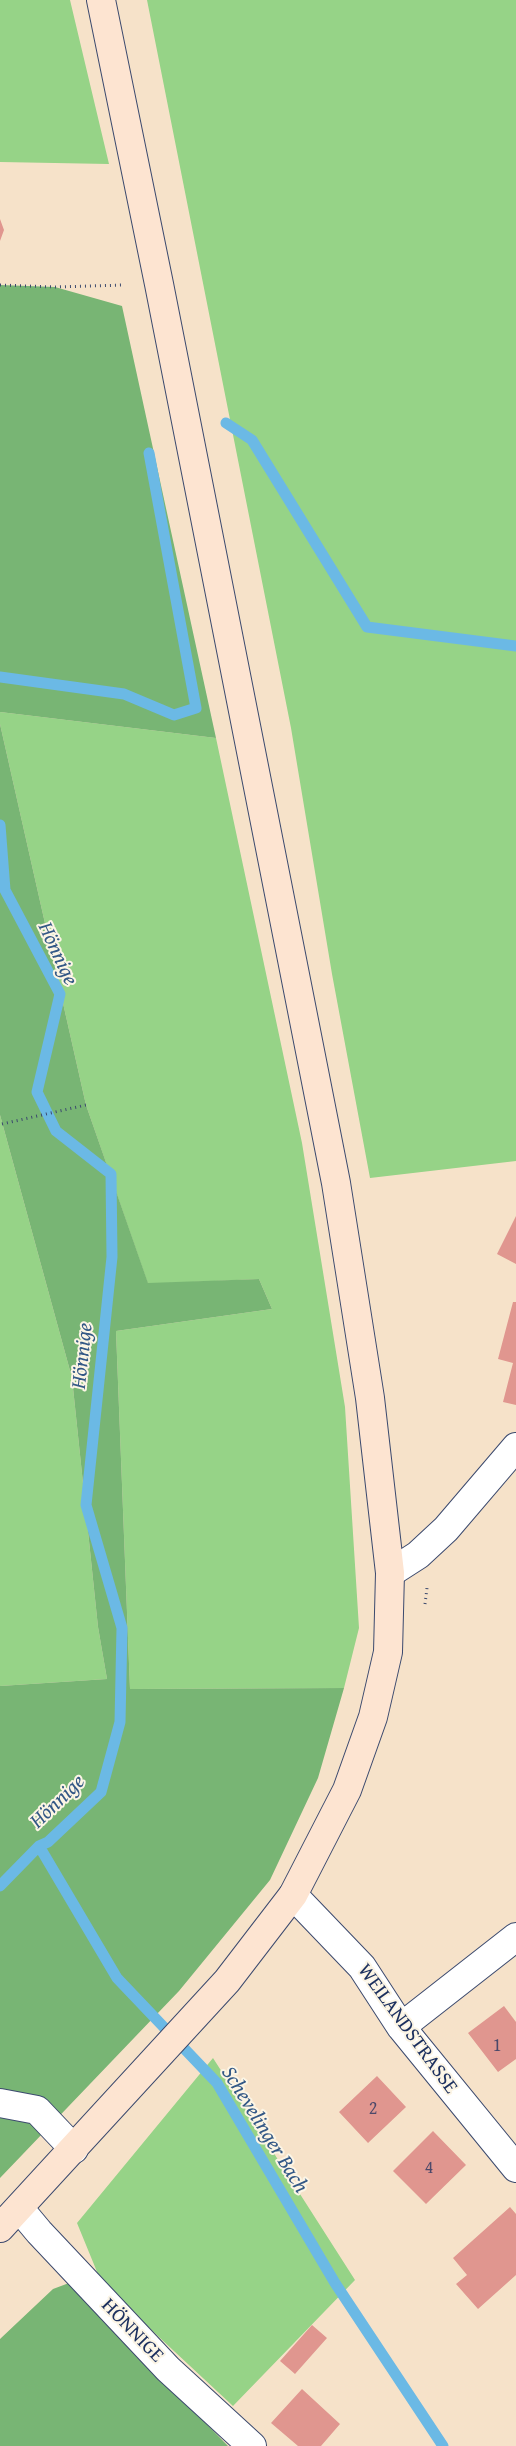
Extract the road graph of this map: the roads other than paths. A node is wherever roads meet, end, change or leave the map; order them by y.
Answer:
1 (101, 0) edge
2 (516, 1447) edge
3 (390, 1573) junction
4 (293, 1895) junction
5 (516, 1937) edge
6 (401, 2027) junction
7 (0, 2103) edge
8 (74, 2149) junction
9 (516, 2168) edge
10 (19, 2208) junction
11 (0, 2228) edge
12 (252, 2446) edge

1 - 3 main road
2 - 3 street
3 - 4 main road
4 - 6 street, WEILANDSTRASSE
4 - 8 main road
5 - 6 street
6 - 9 street, WEILANDSTRASSE
7 - 8 street
8 - 10 main road
10 - 11 main road
10 - 12 street, HÖNNIGE

